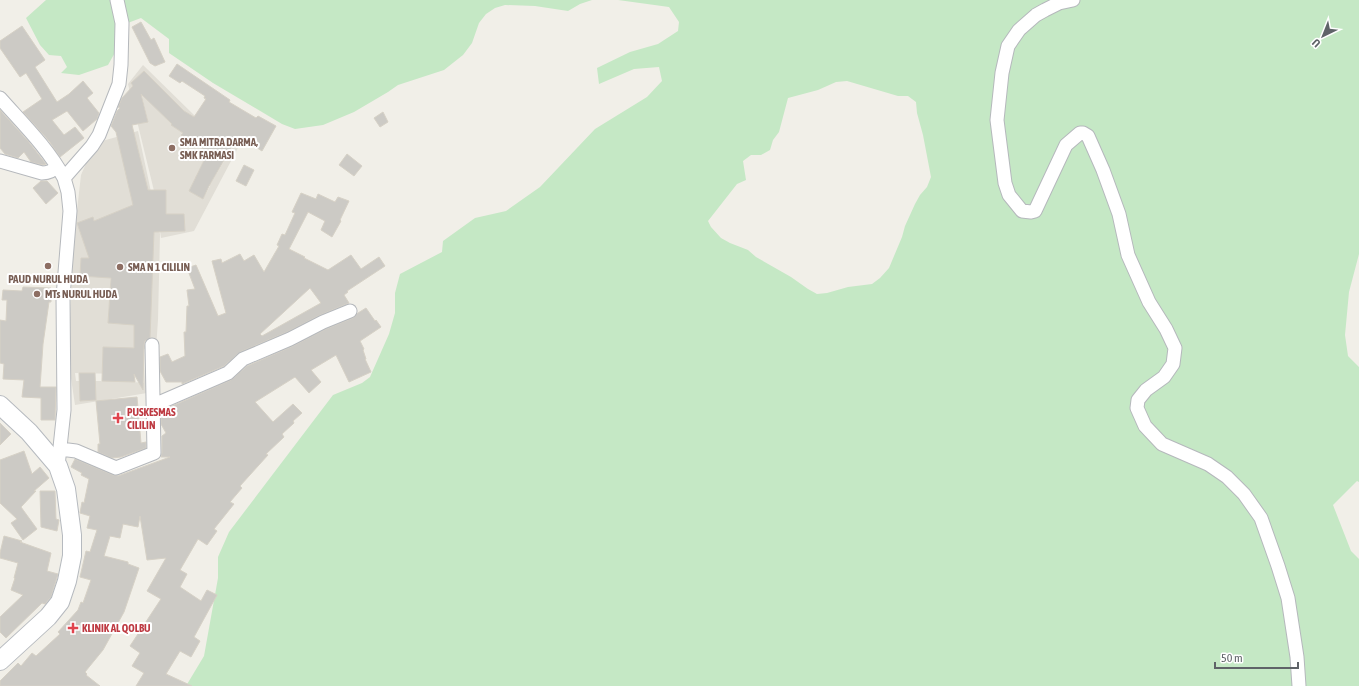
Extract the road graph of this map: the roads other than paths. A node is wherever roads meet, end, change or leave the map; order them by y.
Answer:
1 (117, 0) edge
2 (1073, 0) edge
3 (0, 98) edge
4 (0, 161) edge
5 (57, 166) junction
6 (64, 178) junction
7 (350, 311) dead end
8 (152, 345) dead end
9 (0, 405) edge
10 (154, 405) junction
11 (59, 457) junction
12 (0, 662) edge
13 (1299, 686) edge

1 - 6 street
2 - 13 street
3 - 5 street
4 - 5 street
5 - 6 street
6 - 11 street
7 - 10 street
8 - 10 street
9 - 11 main road
10 - 11 street
11 - 12 main road

